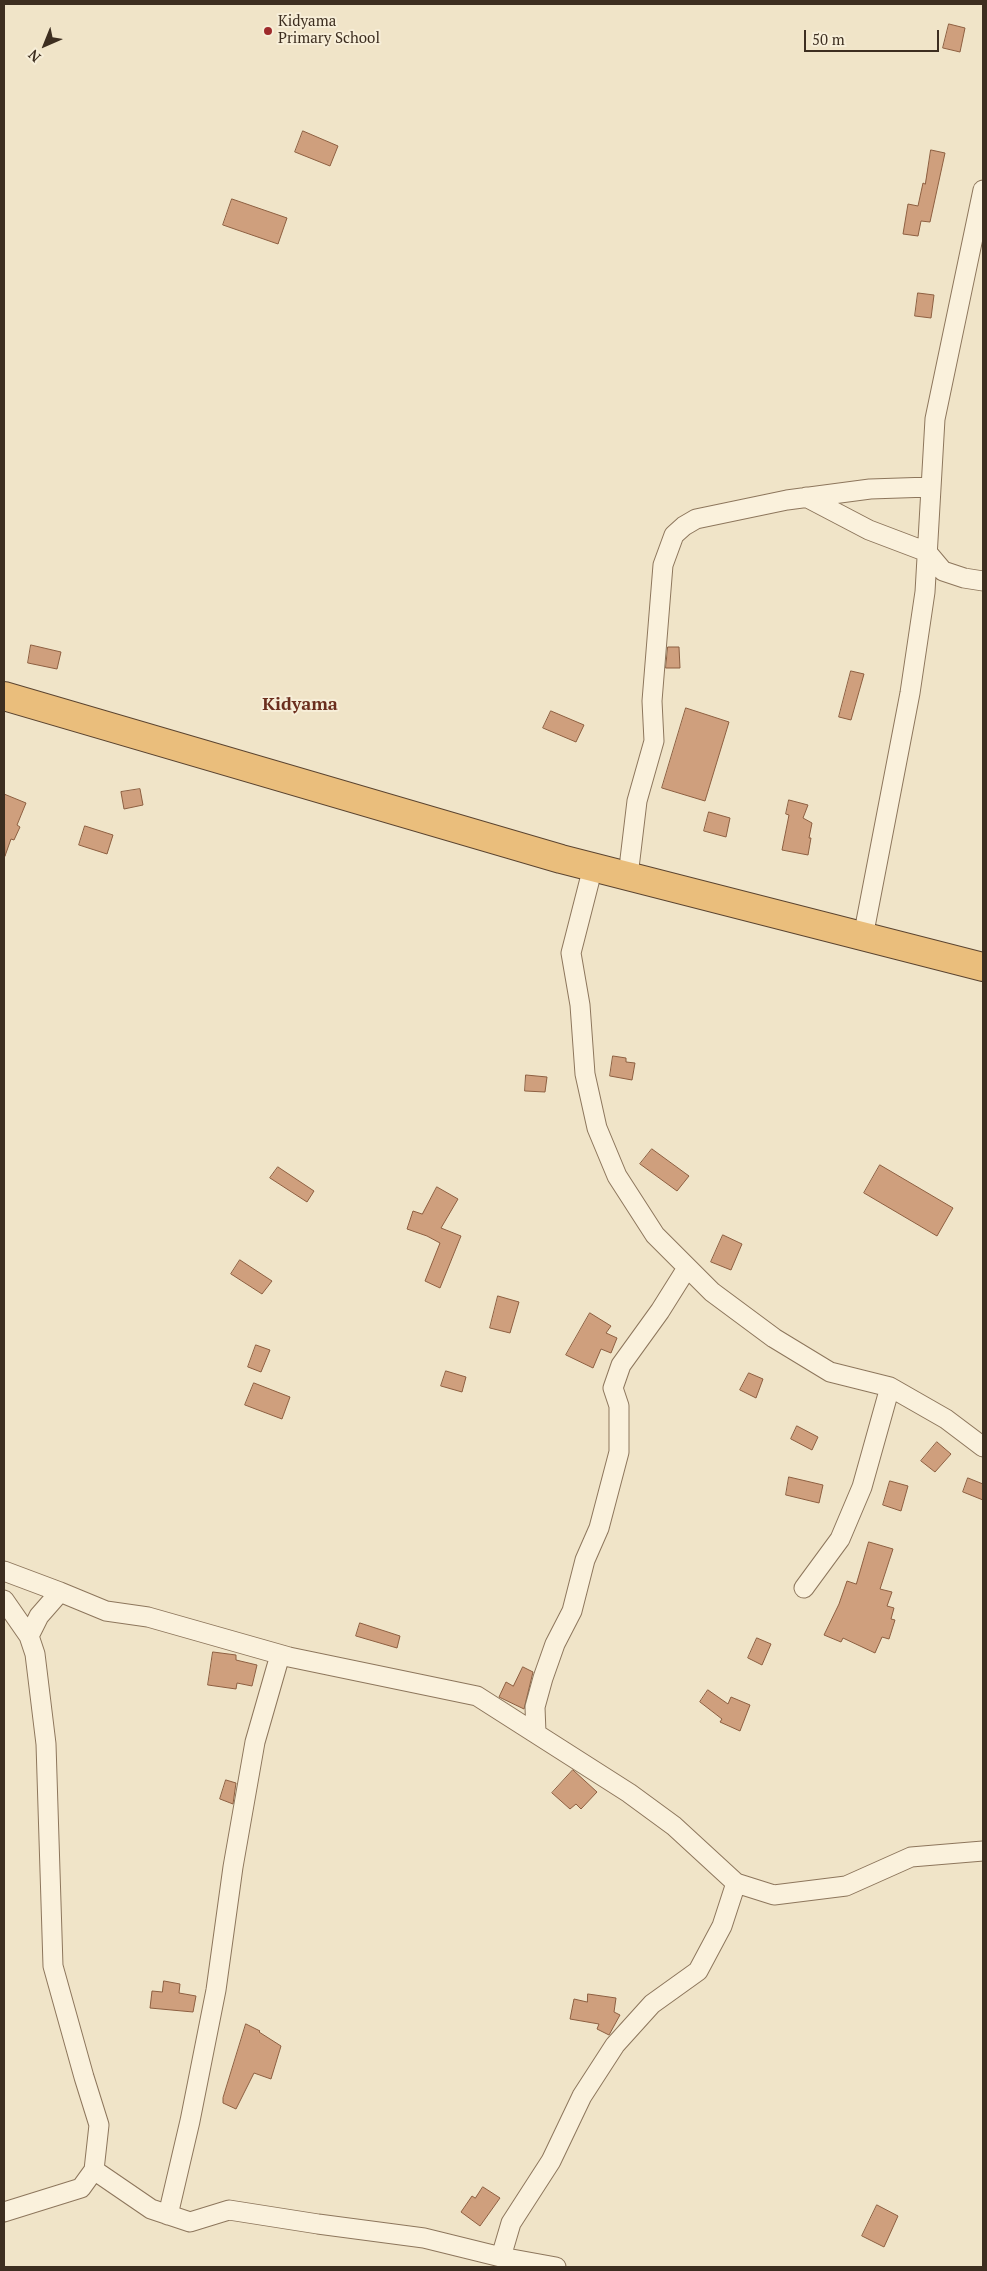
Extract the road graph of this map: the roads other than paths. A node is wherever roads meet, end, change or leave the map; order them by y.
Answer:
1 (983, 190) edge
2 (930, 487) junction
3 (806, 497) junction
4 (927, 552) junction
5 (983, 580) edge
6 (4, 696) edge
7 (593, 867) junction
8 (628, 876) junction
9 (863, 937) junction
10 (983, 968) edge
11 (687, 1268) junction
12 (890, 1387) junction
13 (983, 1447) edge
14 (4, 1571) edge
15 (804, 1588) dead end
16 (60, 1592) junction
17 (4, 1600) edge
18 (29, 1636) junction
19 (280, 1655) junction
20 (536, 1733) junction
21 (983, 1851) edge
22 (736, 1883) junction
23 (94, 2170) junction
24 (4, 2212) edge
25 (168, 2215) junction
26 (501, 2257) junction
27 (556, 2267) edge

1 - 2 street
2 - 3 street
2 - 4 street
3 - 4 street
3 - 8 street
4 - 5 street
4 - 9 street
6 - 7 highway
7 - 8 highway
7 - 11 street
8 - 9 highway
9 - 10 highway
11 - 12 street
11 - 20 street
12 - 13 street
12 - 15 street
14 - 16 street
16 - 18 street
16 - 19 street
17 - 18 street
18 - 23 street
19 - 20 street
19 - 25 street
20 - 22 street
21 - 22 street
22 - 26 street
23 - 24 street
23 - 25 street
25 - 26 street
26 - 27 street

